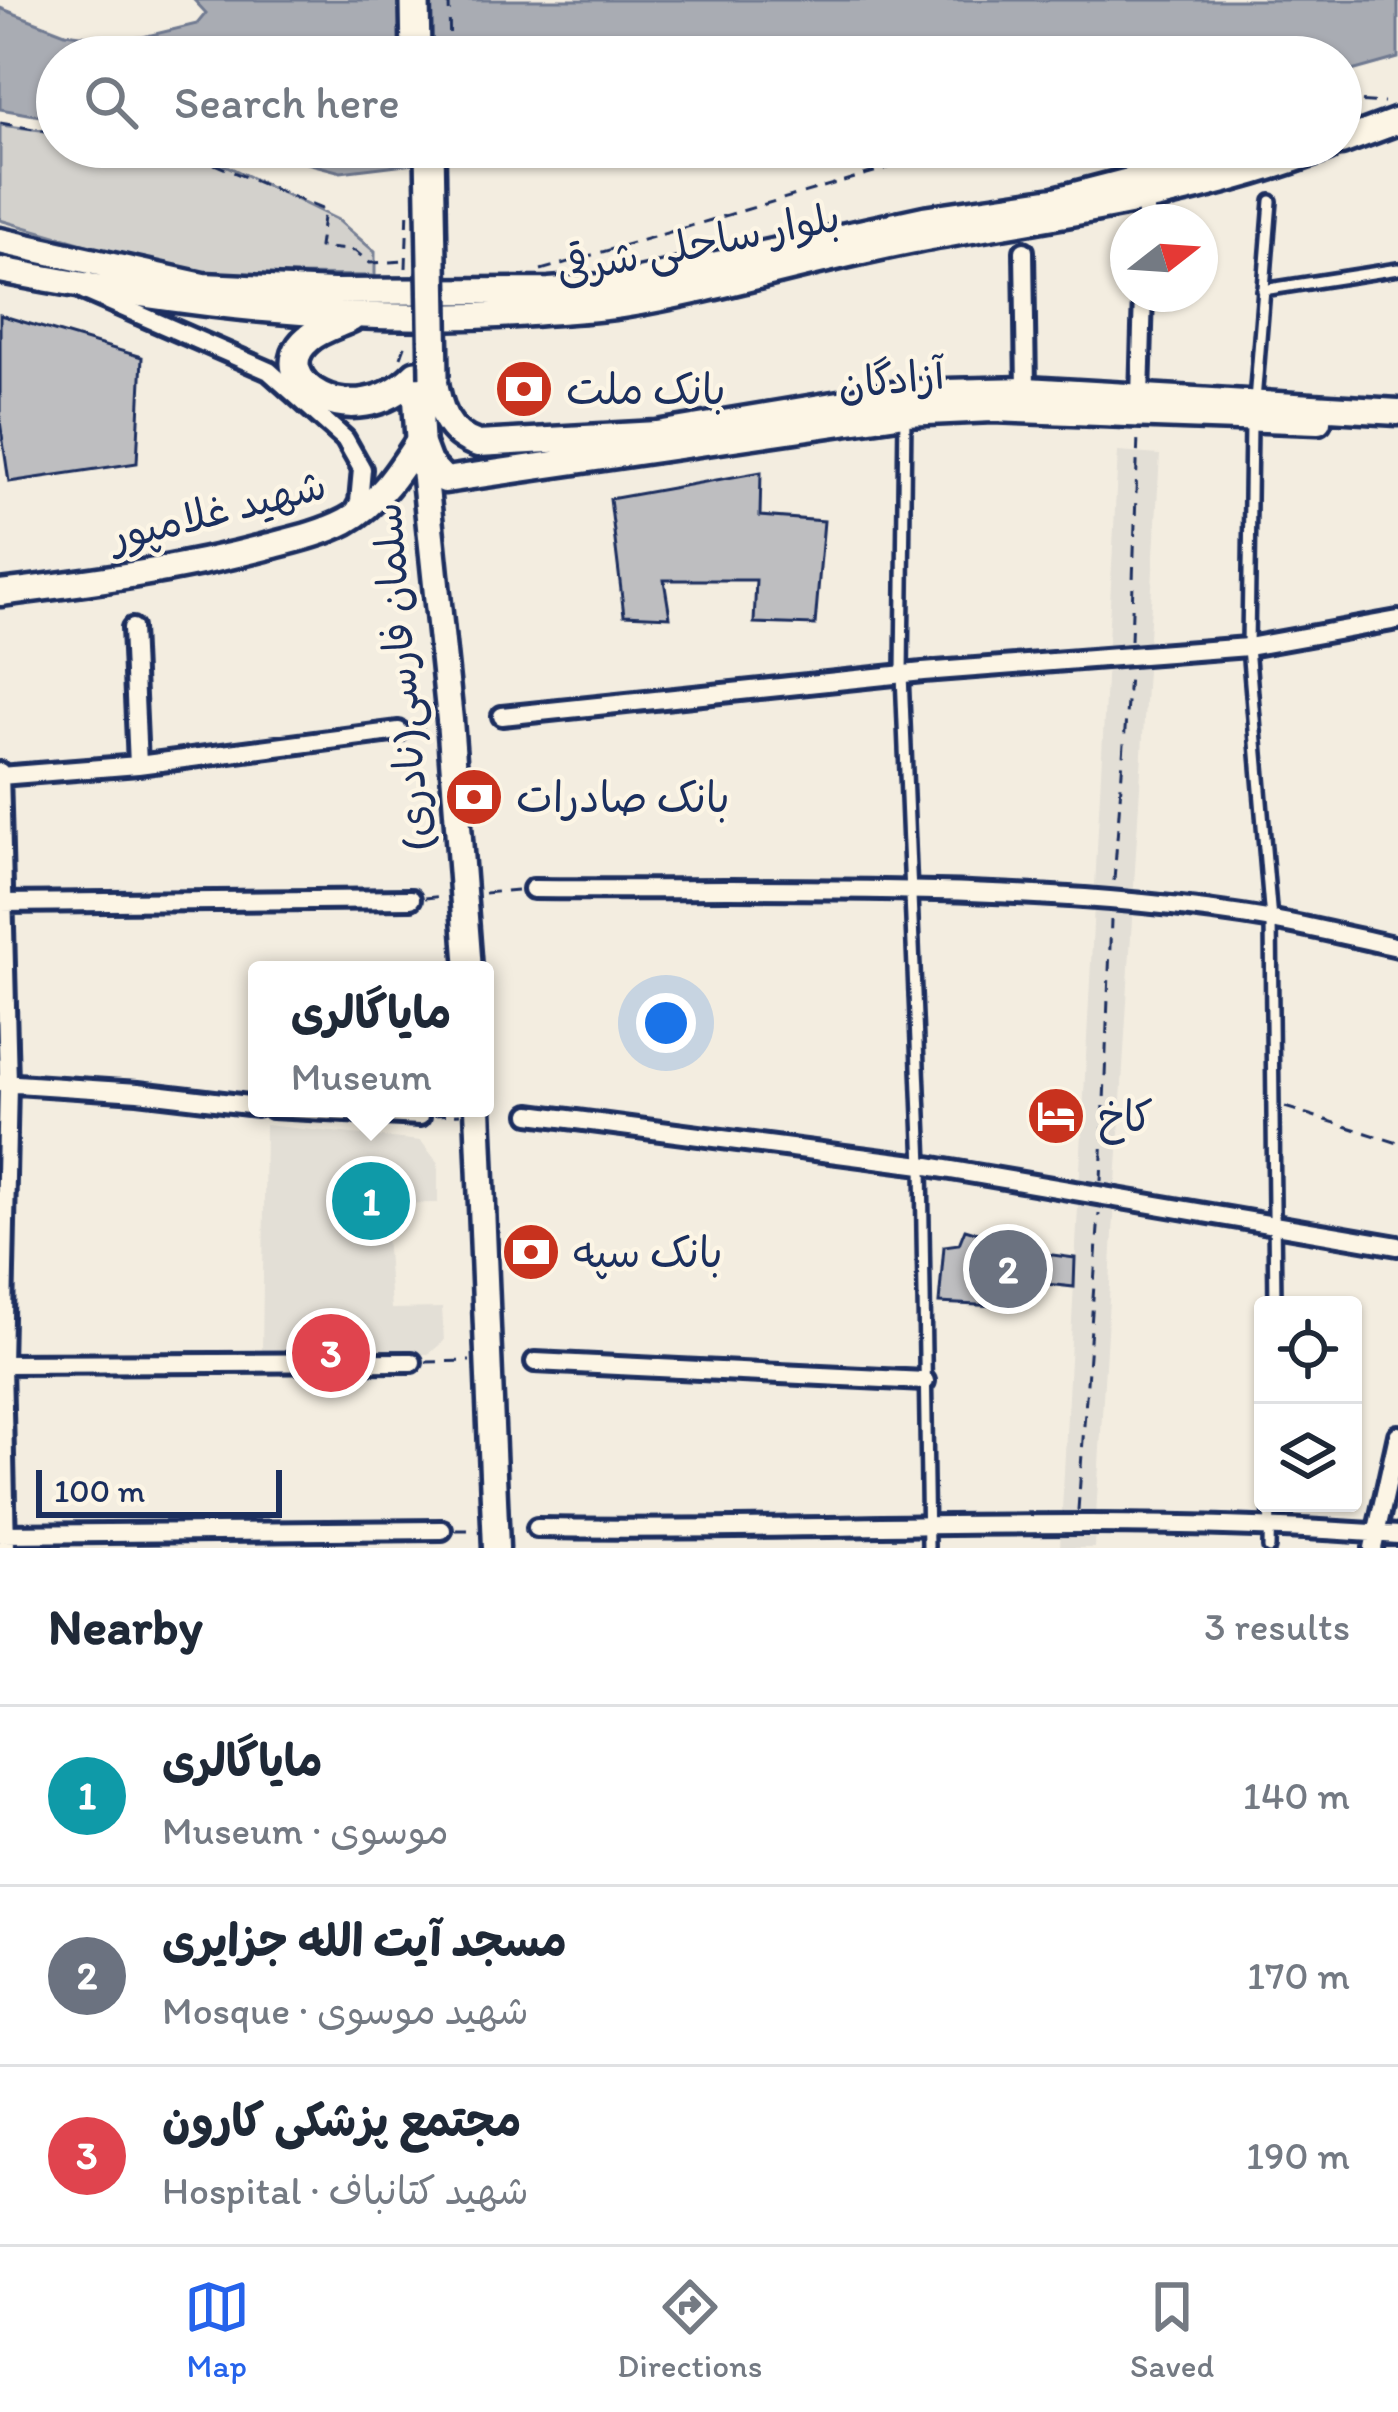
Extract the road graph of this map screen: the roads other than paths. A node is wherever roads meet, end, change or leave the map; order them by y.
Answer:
1 (415, 0) edge
2 (428, 0) edge
3 (416, 36) edge
4 (429, 36) edge
5 (1398, 105) edge
6 (1362, 118) edge
7 (1398, 122) edge
8 (1362, 135) edge
9 (418, 168) edge
10 (430, 168) edge
11 (1179, 168) edge
12 (1275, 168) edge
13 (1271, 201) dead end
14 (1169, 204) edge
15 (1110, 216) edge
16 (0, 241) edge
17 (1024, 251) dead end
18 (1398, 269) edge
19 (0, 270) edge
20 (68, 283) junction
21 (1263, 290) junction
22 (1142, 312) edge
23 (350, 318) junction
24 (425, 376) junction
25 (1027, 390) junction
26 (1139, 406) junction
27 (1253, 410) junction
28 (1398, 412) edge
29 (905, 413) junction
30 (1398, 423) edge
31 (420, 439) junction
32 (349, 520) junction
33 (0, 593) edge
34 (1398, 620) edge
35 (132, 628) dead end
36 (1248, 647) junction
37 (902, 674) junction
38 (502, 716) dead end
39 (399, 731) dead end
40 (138, 765) junction
41 (0, 774) edge
42 (533, 889) dead end
43 (912, 891) junction
44 (411, 899) dead end
45 (1, 903) edge
46 (1271, 920) junction
47 (1398, 947) edge
48 (468, 961) edge
49 (4, 1083) edge
50 (248, 1105) edge
51 (530, 1114) dead end
52 (478, 1117) edge
53 (922, 1165) junction
54 (1276, 1228) junction
55 (1398, 1246) edge
56 (1275, 1296) edge
57 (412, 1362) dead end
58 (535, 1362) dead end
59 (1, 1364) edge
60 (925, 1381) junction
61 (1398, 1435) edge
62 (1270, 1512) edge
63 (1270, 1525) junction
64 (928, 1526) junction
65 (537, 1528) dead end
66 (442, 1530) dead end
67 (1398, 1535) edge
68 (4, 1538) edge
69 (661, 1539) edge
70 (1373, 1541) edge
71 (496, 1548) edge
72 (928, 1548) edge
73 (1269, 1548) edge

1 - 3 main road
2 - 4 main road
5 - 6 main road
7 - 8 main road
9 - 24 main road
10 - 24 main road, bridge
11 - 16 main road, بلوار ساحلی شرقی
12 - 14 main road, بلوار ساحلی شرقی
13 - 21 lane
15 - 23 main road, بلوار ساحلی شرقی
17 - 25 street
18 - 21 lane
19 - 20 main road, بلوار ساحلی شرقی
20 - 23 main road, بلوار ساحلی شرقی
20 - 32 street
21 - 27 lane
22 - 26 street
23 - 24 main road
24 - 25 main road, آزادگان
24 - 31 main road, سلمان فارسی(نادری)
25 - 26 main road, آزادگان
26 - 27 main road, آزادگان
26 - 29 main road, آزادگان
27 - 28 main road, آزادگان
27 - 30 main road, آزادگان
27 - 36 lane
29 - 31 main road, آزادگان
29 - 37 lane
31 - 32 main road, شهید غلامپور
31 - 48 main road, سلمان فارسی(نادری)
32 - 33 main road, شهید غلامپور
34 - 36 street
35 - 40 street
36 - 37 street
36 - 46 lane
37 - 38 street
37 - 43 lane
39 - 40 street
40 - 41 street
41 - 45 street
42 - 43 street
43 - 46 street
43 - 53 lane
44 - 45 street
45 - 49 street
46 - 47 street
46 - 54 lane
49 - 50 street
49 - 59 street
51 - 53 street
52 - 71 main road
53 - 54 street
53 - 60 lane
54 - 55 street
54 - 56 lane
57 - 59 street
58 - 60 street
59 - 68 street
60 - 64 lane
61 - 70 street
62 - 63 lane
63 - 64 street
63 - 70 street
63 - 73 lane
64 - 69 street
64 - 72 lane
65 - 69 street
66 - 68 street
67 - 70 street

